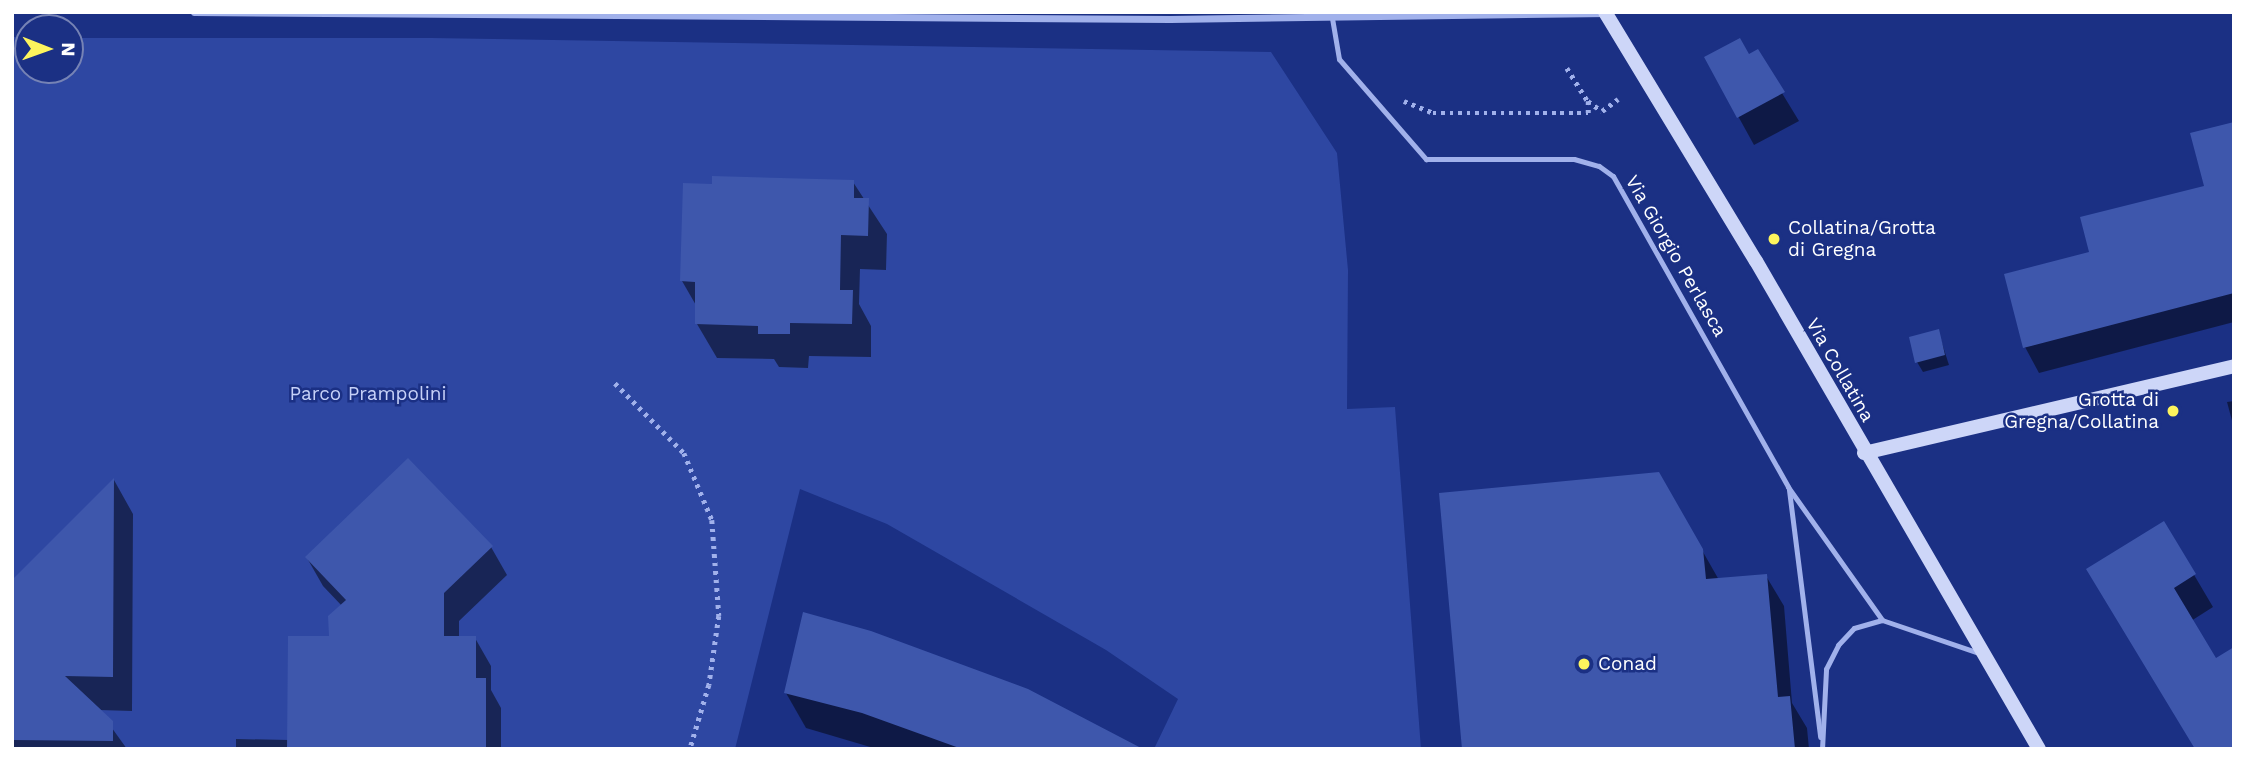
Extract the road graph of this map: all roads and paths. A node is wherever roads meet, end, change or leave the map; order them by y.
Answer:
1 (194, 12) edge
2 (1453, 13) edge
3 (1607, 13) edge
4 (564, 15) edge
5 (1170, 16) edge
6 (1332, 18) junction
7 (1567, 68) dead end
8 (1391, 96) dead end
9 (1618, 100) dead end
10 (1588, 101) junction
11 (2234, 366) edge
12 (615, 383) dead end
13 (1864, 453) junction
14 (1788, 487) junction
15 (1882, 620) junction
16 (1982, 654) junction
17 (690, 749) edge
18 (1822, 749) edge
19 (2039, 749) edge

1 - 4 street
2 - 3 street
2 - 6 street
3 - 13 street, Via Collatina
4 - 5 street
5 - 6 street
6 - 14 lane, Via Giorgio Perlasca
7 - 10 path
8 - 10 path
9 - 10 path
11 - 13 street
12 - 17 path
13 - 16 street, Via Collatina
14 - 15 lane, Via Giorgio Perlasca
14 - 18 lane, Via Giorgio Perlasca
15 - 16 lane
15 - 18 lane, Via Giorgio Perlasca
16 - 19 street, Via Collatina

